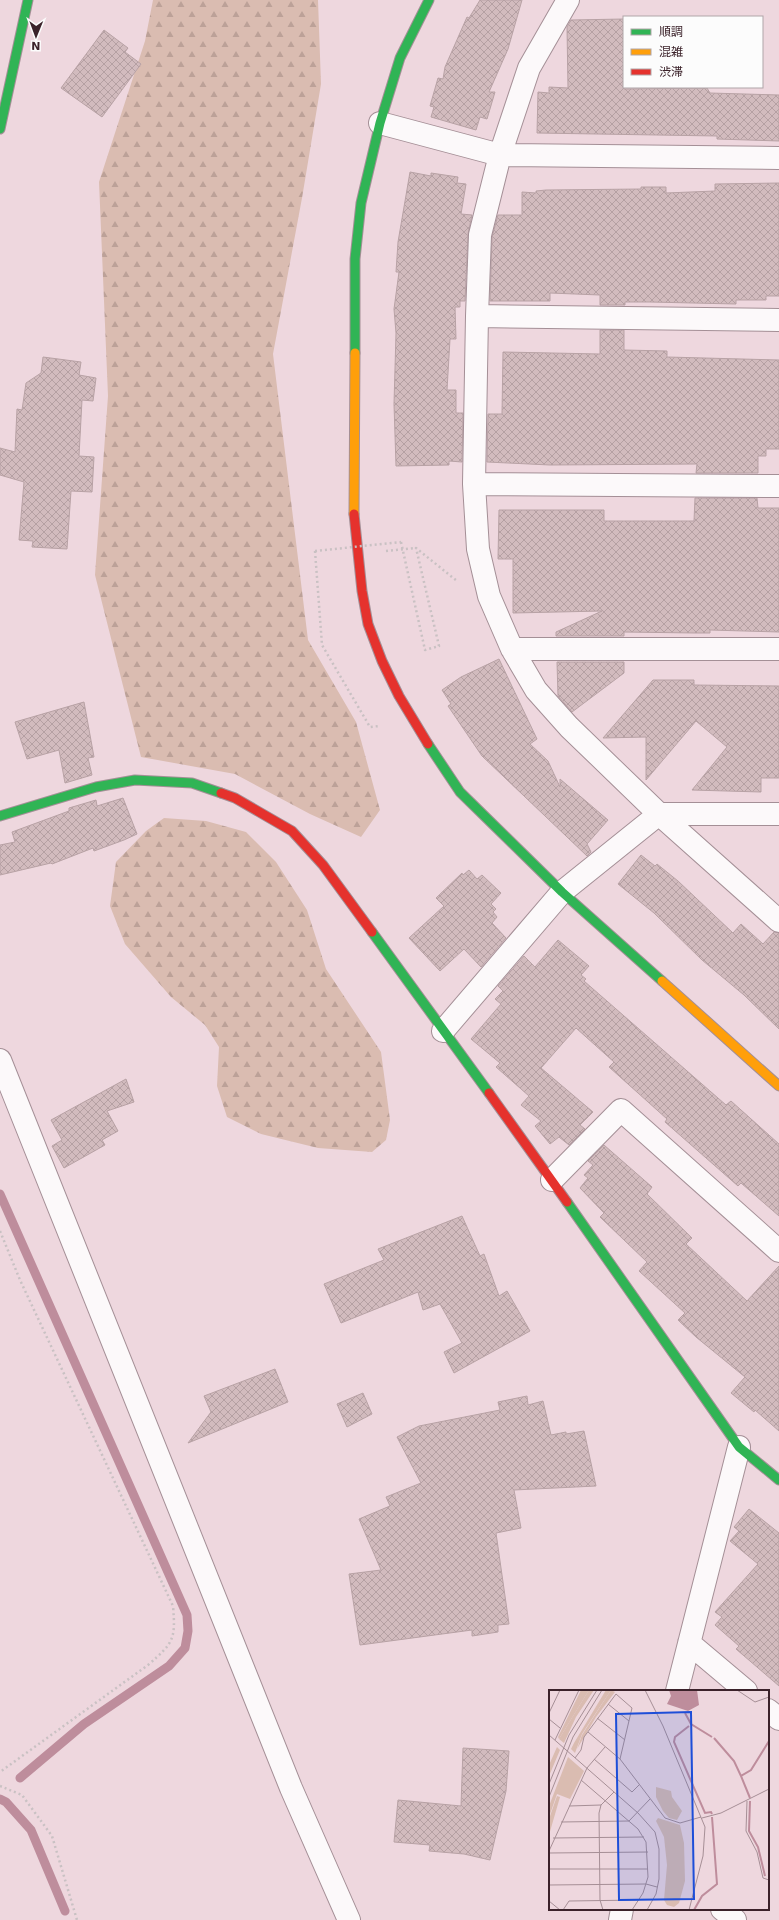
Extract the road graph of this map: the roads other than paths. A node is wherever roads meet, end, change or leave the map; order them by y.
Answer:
1 (28, 0) edge
2 (429, 0) edge
3 (568, 0) edge
4 (380, 123) junction
5 (0, 130) edge
6 (500, 155) junction
7 (779, 158) edge
8 (476, 316) junction
9 (779, 320) edge
10 (474, 484) junction
11 (779, 486) edge
12 (512, 648) junction
13 (779, 649) edge
14 (659, 814) junction
15 (779, 814) edge
16 (0, 816) edge
17 (562, 892) junction
18 (779, 921) edge
19 (443, 1031) junction
20 (0, 1060) edge
21 (779, 1086) edge
22 (552, 1180) junction
23 (779, 1251) edge
24 (739, 1447) junction
25 (779, 1480) edge
26 (689, 1643) junction
27 (677, 1690) edge
28 (745, 1690) edge
29 (769, 1711) edge
30 (779, 1719) edge
31 (622, 1910) edge
32 (723, 1910) edge
33 (349, 1920) edge
34 (620, 1920) edge
35 (735, 1920) edge

1 - 5 street
2 - 4 street
3 - 6 street
4 - 6 street
4 - 17 street
6 - 7 street
6 - 8 street
8 - 9 street
8 - 10 street
10 - 11 street
10 - 12 street
12 - 13 street
12 - 14 street
14 - 15 street
14 - 17 street
14 - 18 street
16 - 19 street
17 - 19 street
17 - 21 street
19 - 22 street
20 - 33 street
22 - 23 street
22 - 24 street
24 - 25 street
24 - 26 street
26 - 27 street
26 - 28 street
29 - 30 street
31 - 34 street
32 - 35 street

